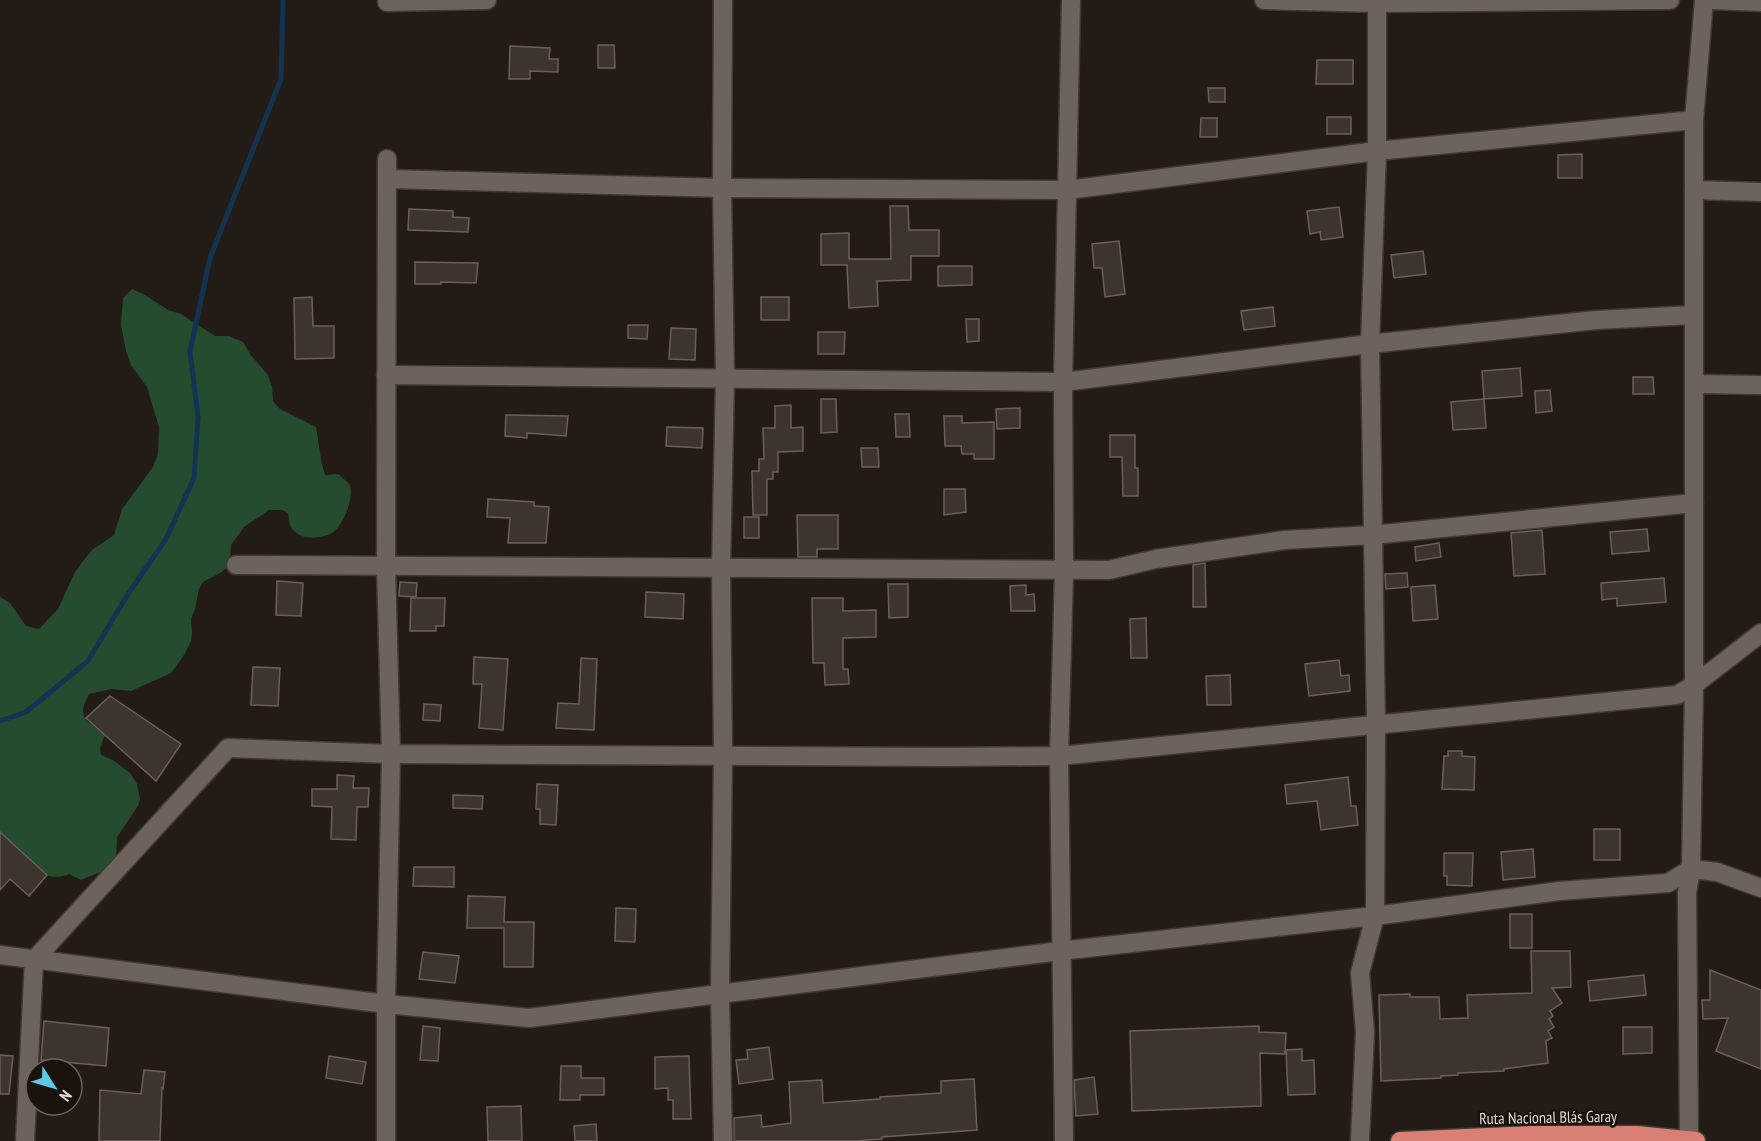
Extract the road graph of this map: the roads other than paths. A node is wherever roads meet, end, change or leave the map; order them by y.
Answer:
1 (487, 0) edge
2 (723, 0) edge
3 (1071, 0) edge
4 (1264, 0) edge
5 (1670, 0) edge
6 (1704, 0) edge
7 (1712, 0) edge
8 (1377, 1) edge
9 (387, 2) dead end
10 (1761, 2) edge
11 (1694, 120) junction
12 (1377, 151) junction
13 (387, 159) dead end
14 (388, 180) junction
15 (722, 188) junction
16 (1067, 190) junction
17 (1694, 190) junction
18 (1761, 192) edge
19 (1693, 315) junction
20 (1370, 344) junction
21 (387, 375) junction
22 (724, 378) junction
23 (1063, 382) junction
24 (1694, 384) junction
25 (1761, 385) edge
26 (1694, 502) junction
27 (1372, 535) junction
28 (236, 565) dead end
29 (386, 566) junction
30 (721, 568) junction
31 (1064, 571) junction
32 (1761, 633) edge
33 (1694, 685) junction
34 (1376, 725) junction
35 (391, 754) junction
36 (723, 755) junction
37 (1059, 756) junction
38 (1691, 869) junction
39 (1761, 888) edge
40 (1375, 915) junction
41 (1060, 951) junction
42 (0, 956) edge
43 (34, 960) junction
44 (720, 994) junction
45 (386, 1004) junction
46 (25, 1141) edge
47 (386, 1141) edge
48 (723, 1141) edge
49 (1064, 1141) edge
50 (1360, 1141) edge
51 (1400, 1141) edge
52 (1693, 1141) edge

1 - 9 street
2 - 15 street
3 - 16 street
4 - 8 street
5 - 8 street
6 - 11 street
7 - 10 street
8 - 12 street
11 - 12 street
11 - 17 street
12 - 16 street
12 - 20 street
13 - 14 street
14 - 15 street
14 - 21 street
15 - 16 street
15 - 22 street
16 - 23 street
17 - 18 street
17 - 19 street
19 - 20 street
19 - 24 street
20 - 23 street
20 - 27 street
21 - 22 street
21 - 29 street
22 - 23 street
22 - 30 street
23 - 31 street
24 - 25 street
24 - 26 street
26 - 27 street
26 - 33 street
27 - 31 street
27 - 34 street
28 - 29 street
29 - 30 street
29 - 35 street
30 - 31 street
30 - 36 street
31 - 37 street
32 - 33 street
33 - 34 street
33 - 38 street
34 - 37 street
34 - 40 street
35 - 36 street
35 - 43 street
35 - 45 street
36 - 37 street
36 - 44 street
37 - 41 street
38 - 39 street
38 - 40 street
38 - 52 street
40 - 41 street
40 - 50 street
41 - 44 street
41 - 49 street
42 - 43 street
43 - 45 street
43 - 46 street
44 - 45 street
44 - 48 street
45 - 47 street
51 - 52 highway, Ruta Nacional Blás Garay

